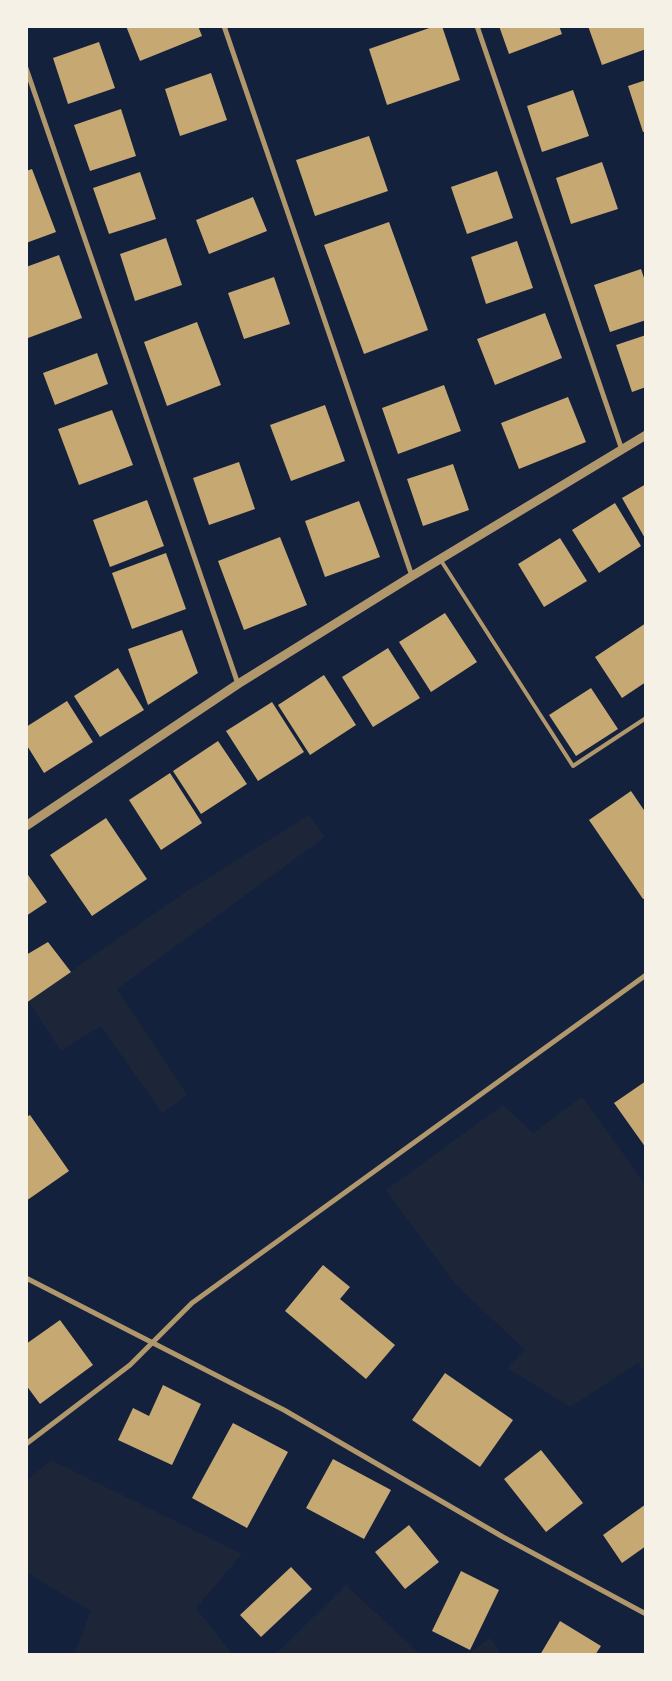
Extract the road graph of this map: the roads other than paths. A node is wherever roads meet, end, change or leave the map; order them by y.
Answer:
1 (224, 26) edge
2 (477, 26) edge
3 (26, 68) edge
4 (646, 435) edge
5 (622, 450) junction
6 (440, 559) junction
7 (412, 576) junction
8 (238, 684) junction
9 (646, 718) edge
10 (26, 826) edge
11 (646, 975) edge
12 (26, 1278) edge
13 (152, 1342) junction
14 (26, 1444) edge
15 (646, 1614) edge

1 - 7 street
2 - 5 street
3 - 8 street
4 - 5 street
5 - 6 street
6 - 7 street
6 - 9 lane
7 - 8 street
8 - 10 street
11 - 13 street
12 - 13 street
13 - 14 street
13 - 15 street

